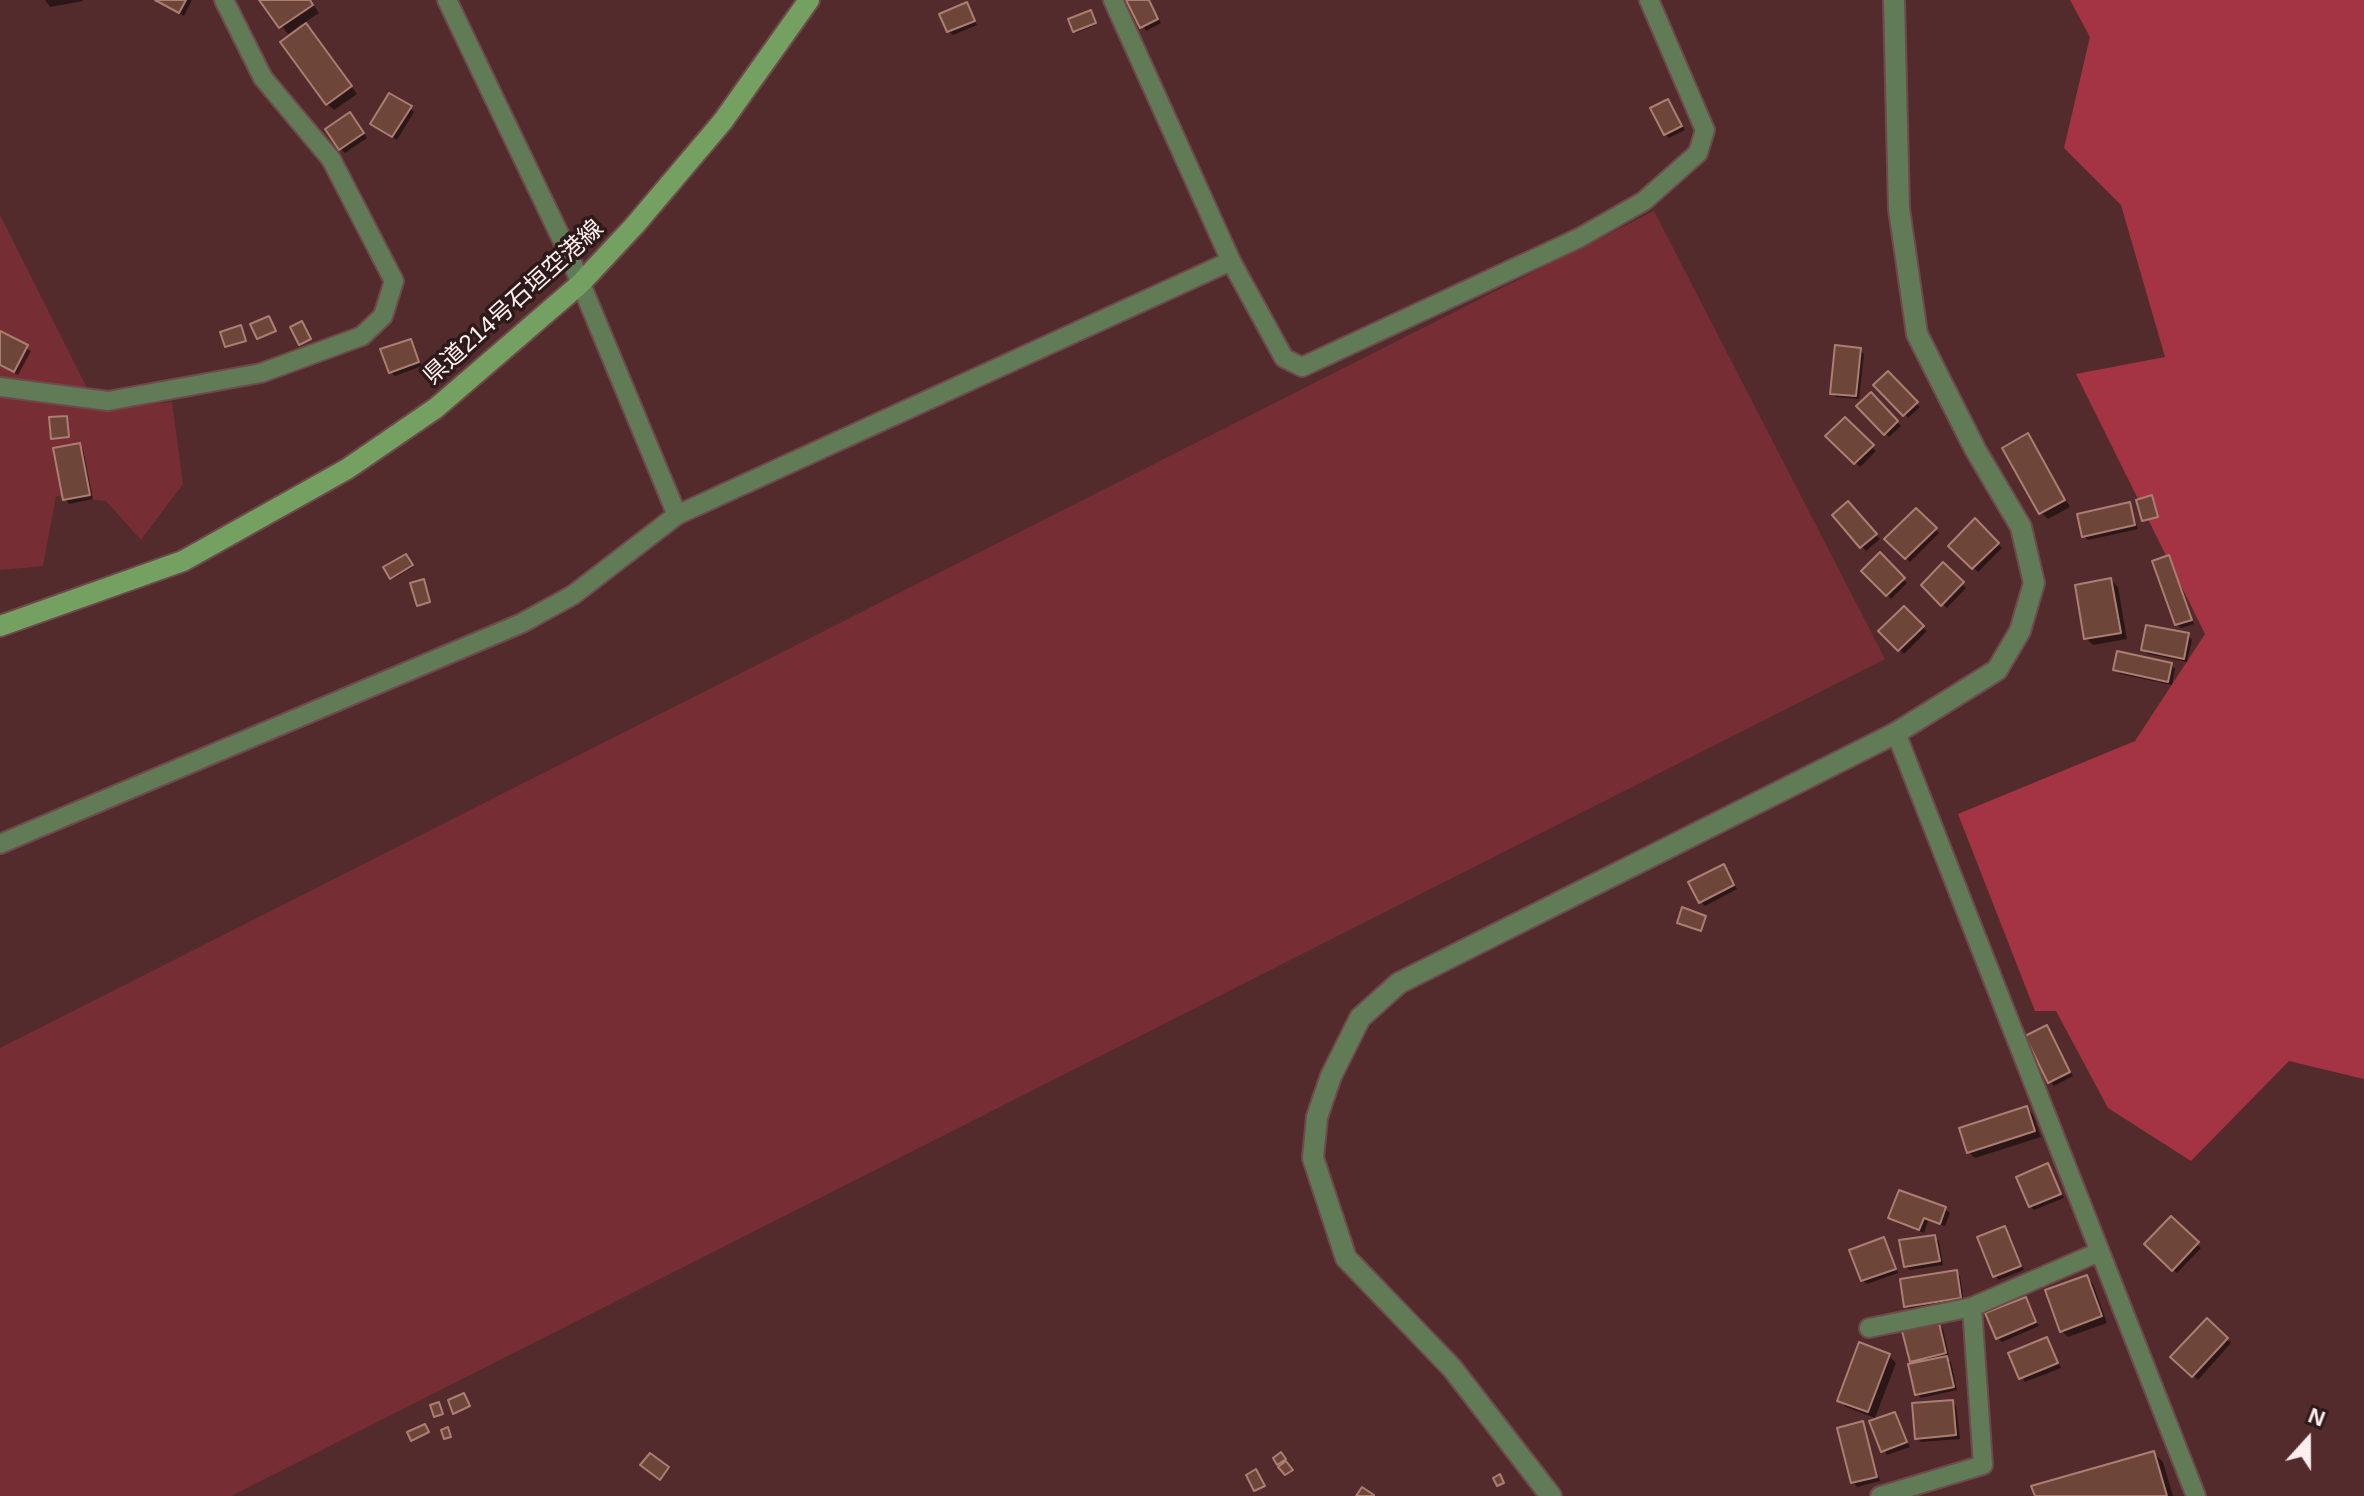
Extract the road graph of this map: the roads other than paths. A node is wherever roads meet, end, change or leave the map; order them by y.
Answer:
1 (224, 0) edge
2 (447, 0) edge
3 (809, 0) edge
4 (1113, 0) edge
5 (1649, 0) edge
6 (1894, 0) edge
7 (1231, 261) junction
8 (580, 284) junction
9 (0, 387) edge
10 (677, 515) junction
11 (0, 626) edge
12 (1896, 733) junction
13 (0, 844) edge
14 (2099, 1252) junction
15 (1972, 1307) junction
16 (1869, 1328) dead end
17 (1551, 1496) edge
18 (1880, 1496) edge
19 (2196, 1496) edge

1 - 9 street
2 - 8 street
3 - 8 main road, 県道214号石垣空港線
4 - 7 street
5 - 7 street
6 - 12 street
7 - 10 street
8 - 10 street
8 - 11 main road, 県道214号石垣空港線
10 - 13 street
12 - 14 street
12 - 17 street
14 - 15 street
14 - 19 street
15 - 16 street
15 - 18 street

